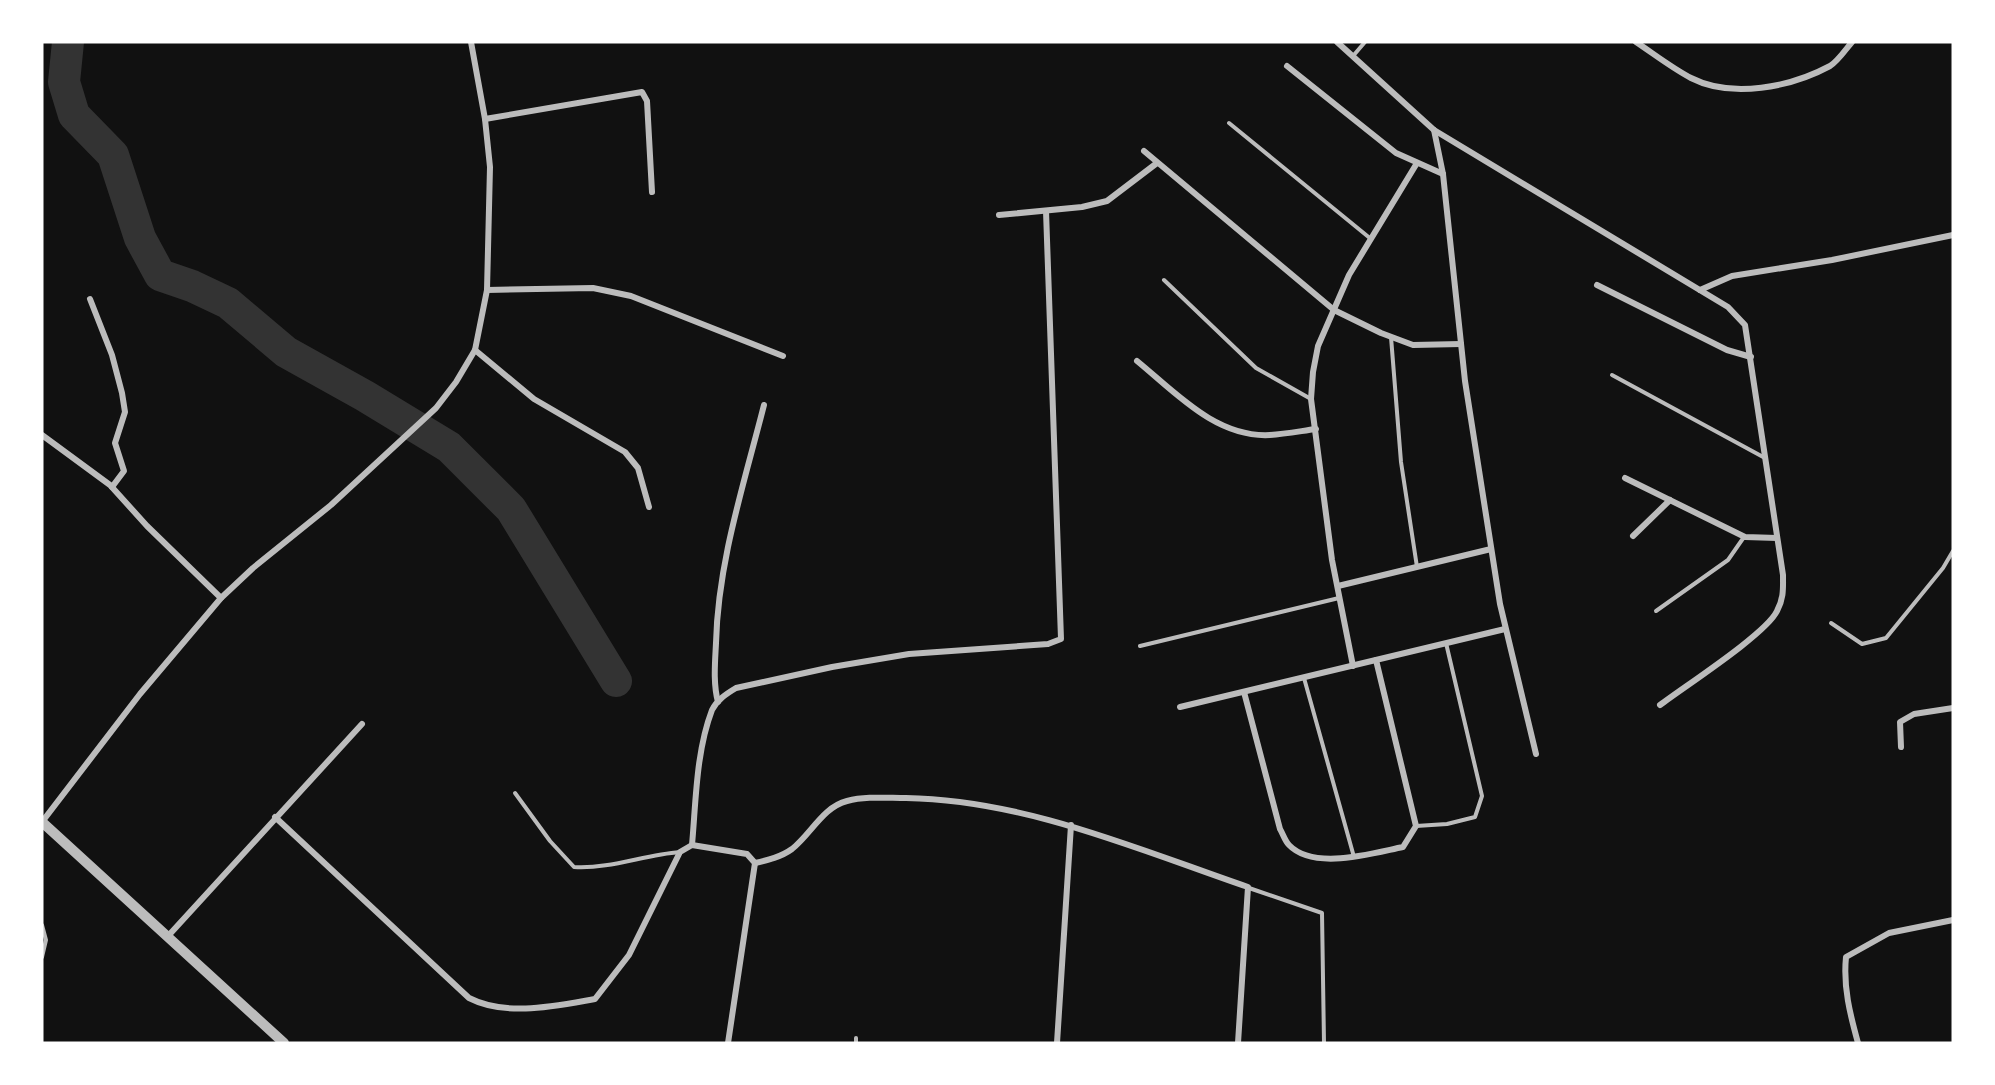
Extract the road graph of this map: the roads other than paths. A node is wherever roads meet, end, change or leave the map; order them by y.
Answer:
1 (471, 42) edge
2 (1337, 42) edge
3 (1365, 42) edge
4 (1636, 42) edge
5 (1852, 42) edge
6 (1353, 56) junction
7 (1287, 66) dead end
8 (485, 119) junction
9 (1228, 123) dead end
10 (1434, 130) junction
11 (1144, 151) dead end
12 (1158, 163) junction
13 (1417, 163) junction
14 (1443, 174) junction
15 (652, 192) dead end
16 (1046, 211) junction
17 (999, 215) dead end
18 (1953, 234) edge
19 (1371, 239) junction
20 (1164, 279) dead end
21 (1597, 285) dead end
22 (487, 290) junction
23 (1700, 290) junction
24 (90, 299) dead end
25 (1334, 310) junction
26 (1391, 337) junction
27 (1461, 344) junction
28 (475, 350) junction
29 (783, 356) dead end
30 (1750, 357) junction
31 (1137, 361) dead end
32 (1612, 375) dead end
33 (1311, 399) junction
34 (764, 405) dead end
35 (1316, 429) junction
36 (42, 435) edge
37 (1766, 458) junction
38 (1625, 478) dead end
39 (112, 487) junction
40 (1670, 500) junction
41 (649, 507) dead end
42 (1633, 536) dead end
43 (1744, 537) junction
44 (1778, 538) junction
45 (1491, 549) junction
46 (1953, 551) edge
47 (1417, 567) junction
48 (1338, 586) junction
49 (221, 598) junction
50 (1340, 598) junction
51 (1656, 611) dead end
52 (1832, 623) dead end
53 (1505, 629) junction
54 (1445, 642) junction
55 (1140, 646) dead end
56 (1376, 660) junction
57 (1353, 666) junction
58 (1304, 677) junction
59 (1244, 692) junction
60 (718, 702) junction
61 (1660, 705) dead end
62 (1180, 707) dead end
63 (1953, 708) edge
64 (362, 724) dead end
65 (1901, 747) dead end
66 (1536, 754) dead end
67 (515, 793) dead end
68 (276, 817) junction
69 (42, 822) edge
70 (1071, 825) junction
71 (1416, 826) junction
72 (692, 845) junction
73 (680, 852) junction
74 (1354, 857) junction
75 (755, 863) junction
76 (1248, 887) junction
77 (1953, 920) edge
78 (42, 925) edge
79 (169, 935) junction
80 (42, 957) edge
81 (284, 1043) edge
82 (728, 1043) edge
83 (1057, 1043) edge
84 (1238, 1043) edge
85 (1324, 1043) edge
86 (1858, 1043) edge

1 - 8 street
2 - 6 street
3 - 6 lane
4 - 5 street
6 - 10 street
7 - 13 street
8 - 15 street
8 - 22 street
9 - 19 lane
10 - 14 street
10 - 23 street
11 - 12 street
12 - 16 street
12 - 25 street
13 - 14 street
13 - 19 street
14 - 27 street
16 - 17 street
16 - 60 street
18 - 23 street
19 - 25 street
20 - 33 lane
21 - 30 street
22 - 28 street
22 - 29 street
23 - 30 street
24 - 39 street
25 - 26 street
25 - 33 street
26 - 27 street
26 - 47 lane
27 - 45 street
28 - 41 street
28 - 49 street
30 - 37 street
31 - 35 street
32 - 37 lane
33 - 35 street
34 - 60 street
35 - 48 street
36 - 39 street
37 - 44 street
38 - 40 street
39 - 49 street
40 - 42 street
40 - 43 street
43 - 44 street
43 - 51 lane
44 - 61 street
45 - 47 street
45 - 53 street
46 - 52 lane
47 - 48 street
48 - 50 street
49 - 69 street
50 - 55 lane
50 - 57 street
53 - 54 street
53 - 66 street
54 - 56 street
54 - 71 lane
56 - 57 street
56 - 71 street
57 - 58 street
58 - 59 street
58 - 74 lane
59 - 62 street
59 - 74 street
60 - 72 street
63 - 65 street
64 - 68 street
67 - 73 lane
68 - 73 street
68 - 79 street
69 - 79 street
70 - 75 street
70 - 76 street
70 - 83 street
71 - 74 street
72 - 73 street
72 - 75 street
75 - 82 street
76 - 84 street
76 - 85 lane
77 - 86 street
78 - 80 lane
79 - 81 street

